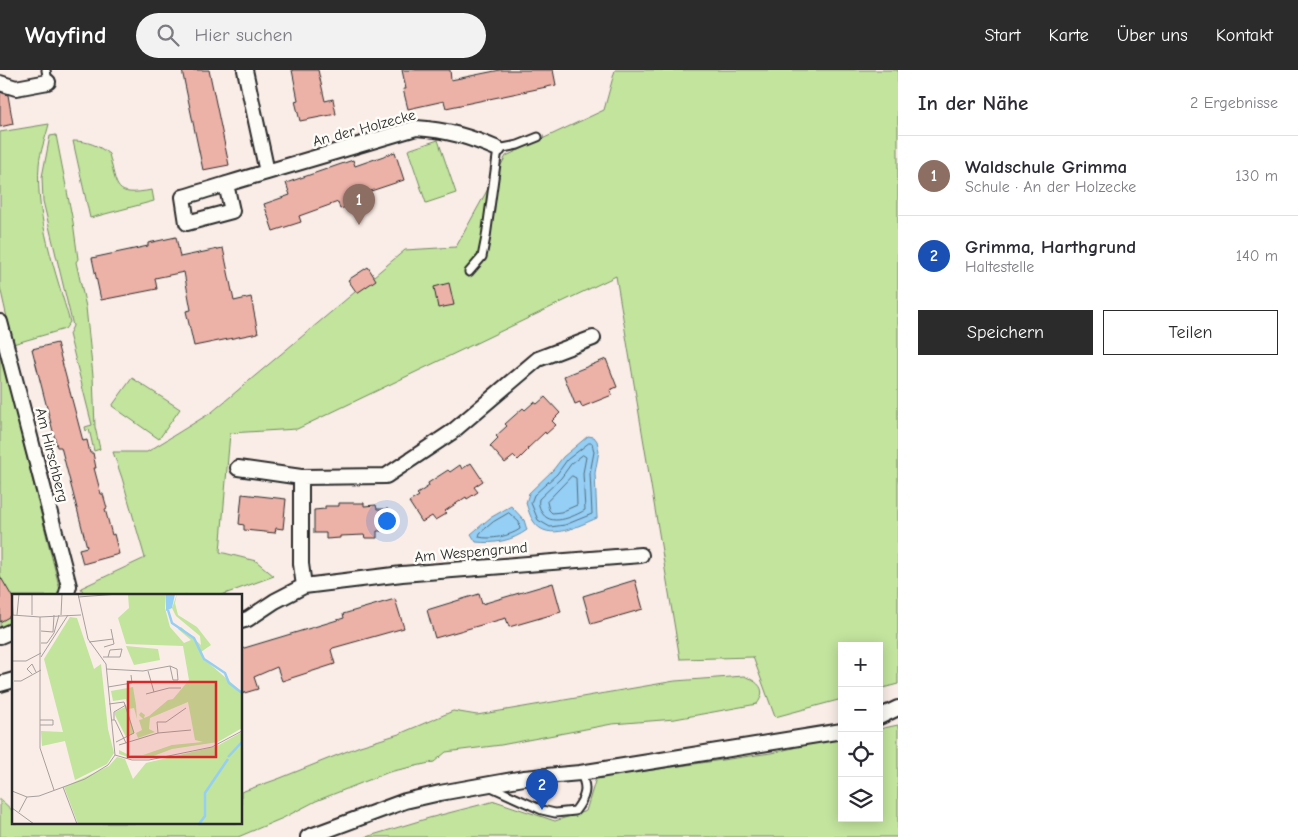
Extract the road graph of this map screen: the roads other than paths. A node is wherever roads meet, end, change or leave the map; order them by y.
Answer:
1 (245, 70) edge
2 (47, 76) edge
3 (0, 83) edge
4 (538, 137) dead end
5 (498, 149) junction
6 (267, 172) junction
7 (226, 184) dead end
8 (469, 272) dead end
9 (0, 322) edge
10 (593, 338) dead end
11 (238, 468) dead end
12 (301, 477) junction
13 (641, 555) dead end
14 (304, 586) junction
15 (67, 594) edge
16 (242, 621) edge
17 (12, 631) edge
18 (0, 636) edge
19 (898, 708) edge
20 (883, 716) edge
21 (838, 732) edge
22 (580, 773) junction
23 (484, 784) junction
24 (308, 837) edge

1 - 6 street
2 - 3 street
4 - 5 lane
5 - 6 street, An der Holzecke
5 - 8 lane
6 - 7 street, An der Holzecke
9 - 15 street, Am Hirschberg
10 - 12 street
11 - 12 street
12 - 14 street
13 - 14 street, Am Wespengrund
14 - 16 street, Am Wespengrund
17 - 18 street
19 - 20 street
21 - 22 street
22 - 23 street
22 - 23 lane
23 - 24 street

